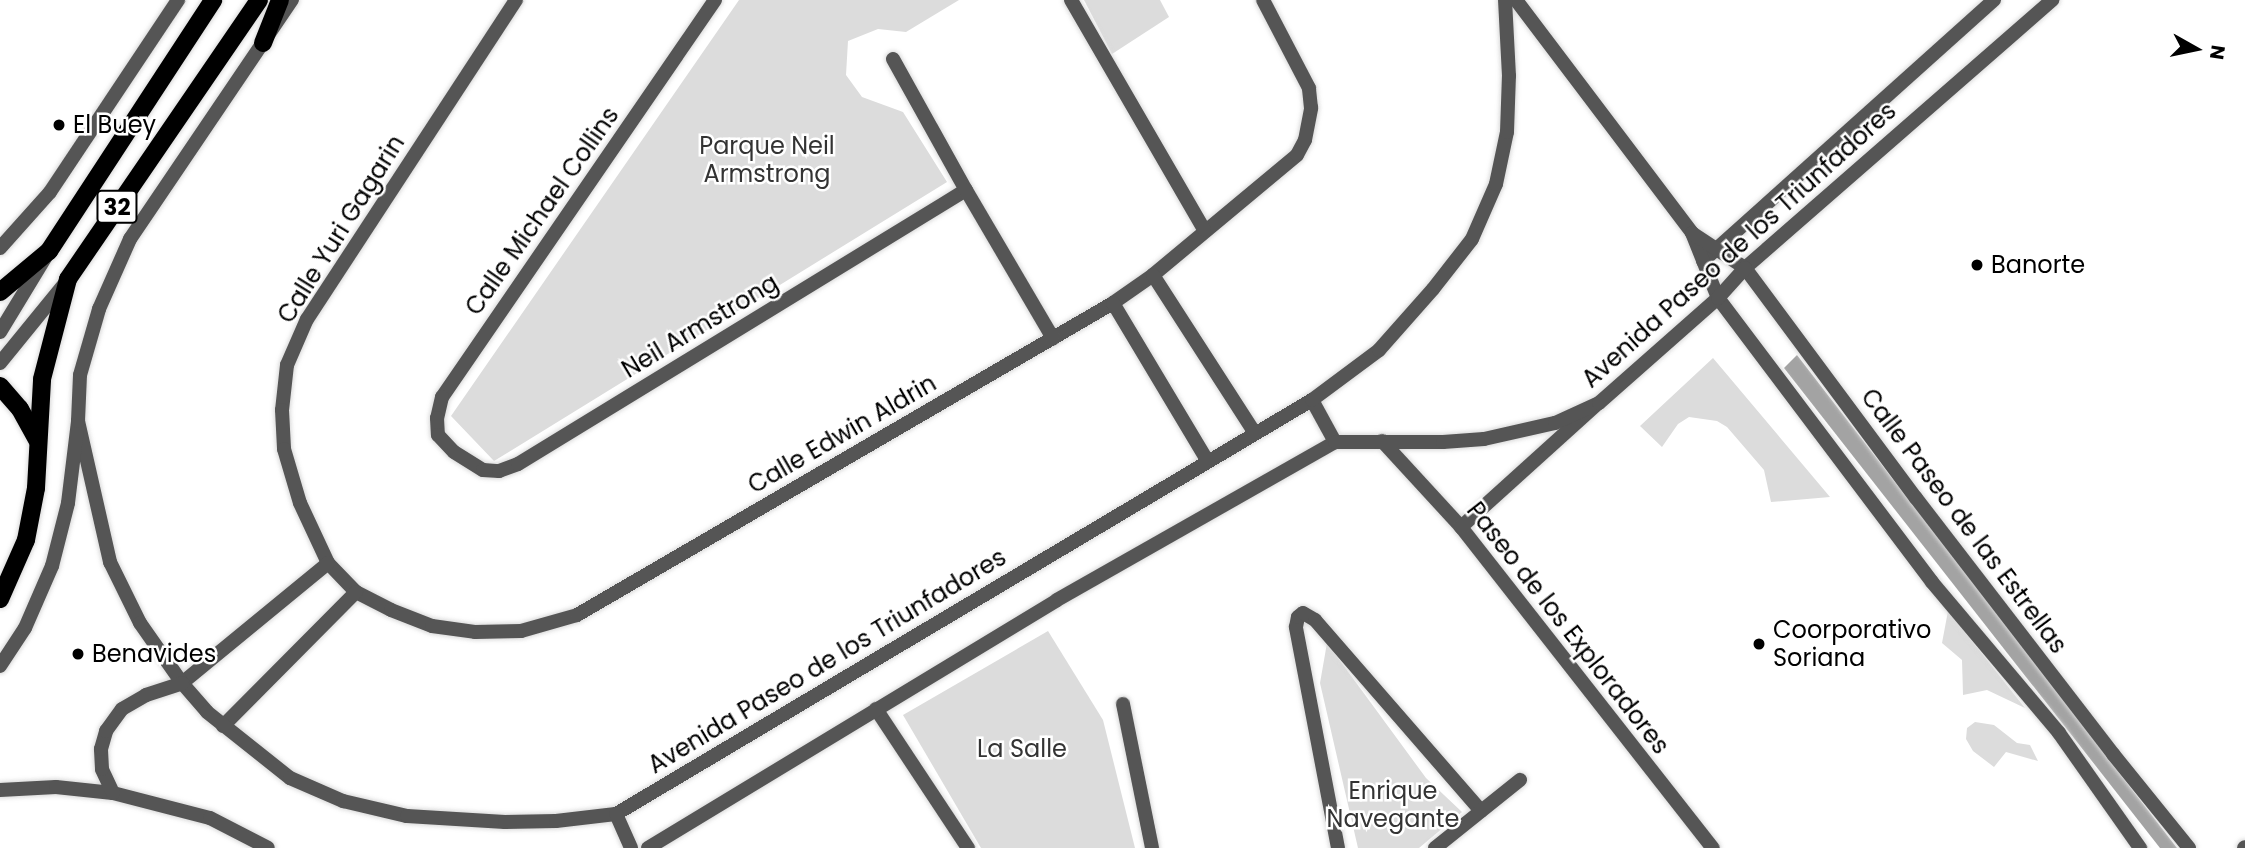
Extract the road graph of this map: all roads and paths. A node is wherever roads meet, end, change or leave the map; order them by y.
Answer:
1 (178, 0) edge
2 (213, 0) edge
3 (259, 0) edge
4 (280, 0) edge
5 (292, 0) edge
6 (516, 0) edge
7 (715, 0) edge
8 (1071, 0) edge
9 (1263, 0) edge
10 (1505, 0) edge
11 (1516, 0) edge
12 (1994, 0) edge
13 (2052, 0) edge
14 (263, 43) junction
15 (893, 59) dead end
16 (966, 190) junction
17 (1204, 229) junction
18 (1692, 233) junction
19 (0, 247) edge
20 (1716, 248) junction
21 (50, 251) junction
22 (1703, 261) junction
23 (1745, 268) junction
24 (1153, 275) junction
25 (68, 279) junction
26 (0, 292) edge
27 (1718, 298) junction
28 (1113, 303) junction
29 (0, 332) edge
30 (1054, 338) junction
31 (0, 363) edge
32 (0, 386) edge
33 (1312, 400) junction
34 (1599, 403) junction
35 (78, 421) junction
36 (1254, 432) junction
37 (37, 440) junction
38 (1382, 441) junction
39 (1335, 442) junction
40 (454, 452) joint
41 (1207, 460) junction
42 (1461, 527) junction
43 (328, 563) junction
44 (342, 577) joint
45 (356, 592) junction
46 (0, 599) edge
47 (0, 666) edge
48 (182, 683) junction
49 (1123, 705) dead end
50 (876, 709) junction
51 (223, 726) junction
52 (1520, 780) dead end
53 (0, 790) edge
54 (113, 793) junction
55 (1481, 811) junction
56 (616, 814) junction
57 (1710, 847) edge
58 (268, 848) edge
59 (631, 848) edge
60 (648, 848) edge
61 (968, 848) edge
62 (1152, 848) edge
63 (1338, 848) edge
64 (1435, 848) edge
65 (2140, 848) edge
66 (2189, 848) edge

1 - 19 street
2 - 21 main road, 32
3 - 25 main road, 32
4 - 14 main road
5 - 14 street
6 - 43 street, Calle Yuri Gagarin
7 - 40 street, Calle Michael Collins
8 - 17 street
9 - 17 street, Calle Edwin Aldrin
10 - 33 street, Avenida Paseo de los Triunfadores
11 - 18 street, Calle Paseo de las Estrellas
12 - 20 street, Avenida Paseo de los Triunfadores
13 - 23 street, Avenida Paseo de los Triunfadores
14 - 35 street
15 - 16 street
16 - 30 street
16 - 40 street, Neil Armstrong
17 - 24 street, Calle Edwin Aldrin
18 - 20 street, Calle Paseo de las Estrellas
18 - 22 street, Calle Paseo de las Estrellas
20 - 22 street, Avenida Paseo de los Triunfadores
20 - 23 street, Calle Paseo de las Estrellas
21 - 26 main road, 32
21 - 29 street
22 - 27 street, Calle Paseo de las Estrellas
23 - 27 street, Avenida Paseo de los Triunfadores
23 - 66 street, Calle Paseo de las Estrellas
24 - 28 street, Calle Edwin Aldrin
24 - 36 street
25 - 31 street
25 - 37 main road, 32
27 - 34 street, Avenida Paseo de los Triunfadores
27 - 65 street, Calle Paseo de las Estrellas
28 - 30 street, Calle Edwin Aldrin
28 - 41 street
30 - 45 street, Calle Edwin Aldrin
32 - 37 main road
33 - 36 street, Avenida Paseo de los Triunfadores
33 - 39 street
34 - 38 street, Avenida Paseo de los Triunfadores
34 - 42 street
35 - 47 street
35 - 48 street, Avenida Paseo de los Triunfadores
36 - 41 street, Avenida Paseo de los Triunfadores
37 - 46 main road, 32
38 - 39 street, Avenida Paseo de los Triunfadores
38 - 42 street, Paseo de los Exploradores
39 - 50 street, Avenida Paseo de los Triunfadores
41 - 56 street, Avenida Paseo de los Triunfadores
42 - 57 street, Paseo de los Exploradores
43 - 44 street, Calle Yuri Gagarin
43 - 48 street
44 - 45 street, Calle Edwin Aldrin
45 - 51 street
48 - 51 street, Avenida Paseo de los Triunfadores
48 - 54 street
49 - 62 street
50 - 60 street, Avenida Paseo de los Triunfadores
50 - 61 street
51 - 56 street, Avenida Paseo de los Triunfadores
52 - 55 street
53 - 54 street
54 - 58 street
55 - 63 street
55 - 64 street
56 - 59 street

